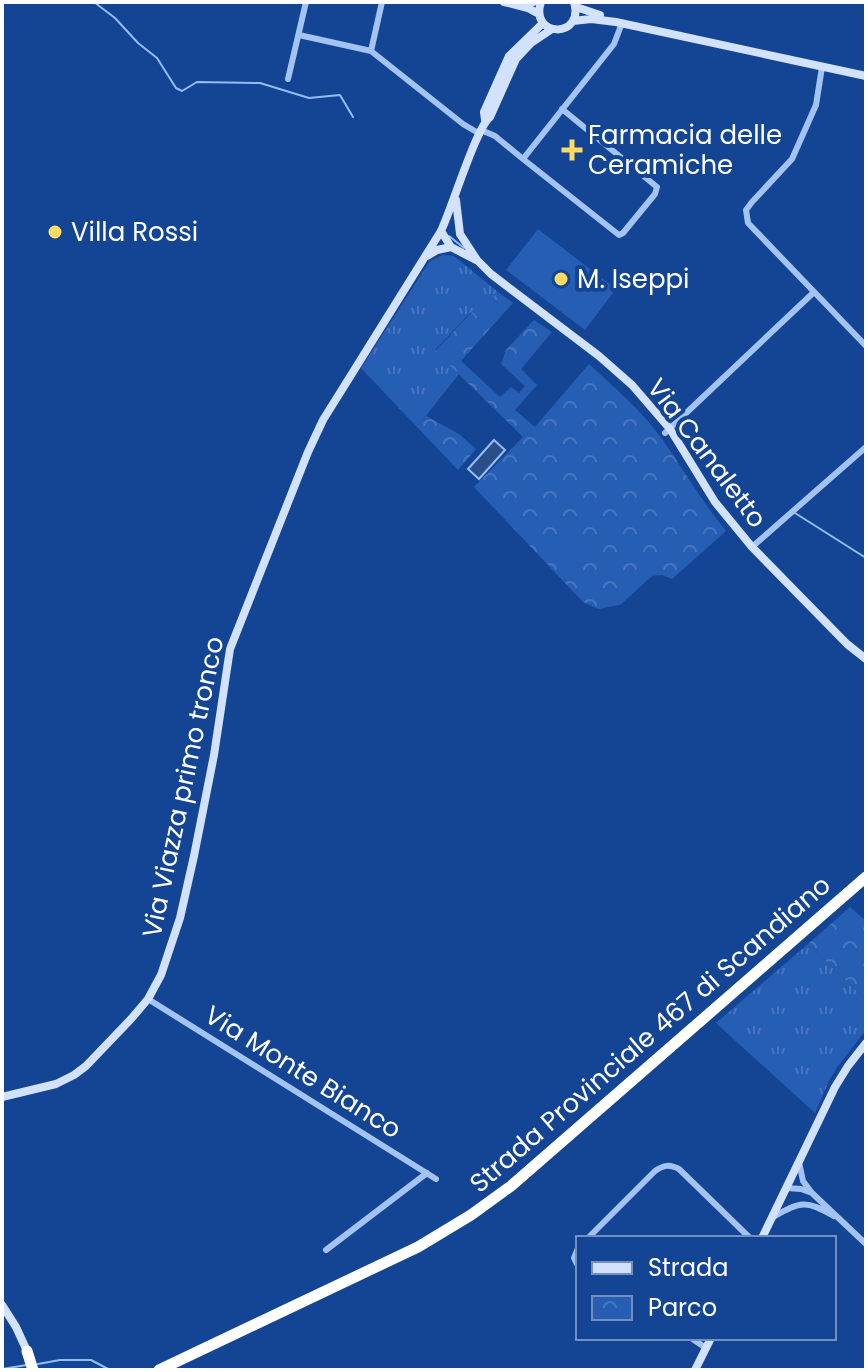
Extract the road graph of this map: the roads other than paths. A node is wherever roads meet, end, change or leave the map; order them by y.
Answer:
1 (306, 2) edge
2 (382, 2) edge
3 (504, 2) edge
4 (541, 2) edge
5 (575, 5) edge
6 (541, 19) junction
7 (573, 21) junction
8 (619, 22) junction
9 (552, 29) junction
10 (299, 35) junction
11 (371, 51) junction
12 (822, 67) junction
13 (866, 76) edge
14 (288, 79) dead end
15 (562, 109) junction
16 (485, 120) junction
17 (480, 132) junction
18 (523, 159) junction
19 (455, 197) junction
20 (441, 231) junction
21 (460, 234) junction
22 (451, 247) junction
23 (426, 257) junction
24 (477, 260) junction
25 (813, 293) junction
26 (866, 346) edge
27 (668, 431) junction
28 (866, 447) edge
29 (752, 547) junction
30 (861, 652) edge
31 (866, 659) edge
32 (866, 877) edge
33 (148, 999) junction
34 (866, 1043) edge
35 (2, 1097) edge
36 (797, 1167) junction
37 (427, 1173) junction
38 (436, 1179) dead end
39 (787, 1188) junction
40 (812, 1193) junction
41 (802, 1203) junction
42 (773, 1217) junction
43 (837, 1218) junction
44 (590, 1236) edge
45 (748, 1236) edge
46 (763, 1236) edge
47 (866, 1244) edge
48 (326, 1250) dead end
49 (2, 1305) edge
50 (694, 1340) edge
51 (710, 1340) edge
52 (706, 1348) junction
53 (27, 1351) joint
54 (33, 1370) edge
55 (159, 1370) edge
56 (695, 1370) edge

1 - 10 street
2 - 11 street
3 - 6 street
4 - 6 street
5 - 7 street
5 - 8 street
6 - 9 street
6 - 16 street, Via Viazza primo tronco
7 - 8 street
7 - 9 street, Via Viazza primo tronco
8 - 12 street
8 - 15 street
9 - 16 street, Via Viazza primo tronco
10 - 11 street
10 - 14 street
11 - 17 street
12 - 13 street
12 - 25 street
15 - 18 street
15 - 18 street
16 - 17 street, Via Viazza primo tronco
17 - 18 street
17 - 19 street, Via Viazza primo tronco
19 - 20 street, Via Viazza primo tronco
19 - 21 street, Via Canaletto
20 - 21 street
20 - 22 street
20 - 23 street, Via Viazza primo tronco
21 - 24 street, Via Canaletto
22 - 23 street
22 - 24 street, Via Canaletto
23 - 33 street, Via Viazza primo tronco
24 - 27 street, Via Canaletto
25 - 26 street
25 - 27 street
27 - 29 street, Via Canaletto
28 - 29 street
29 - 30 street, Via Canaletto
30 - 31 street, Via Canaletto
32 - 55 highway, Strada Provinciale 467 di Scandiano
33 - 35 street, Via Viazza primo tronco
33 - 37 street, Via Monte Bianco
34 - 36 street
36 - 39 street
36 - 40 street
37 - 38 street, Via Monte Bianco
37 - 48 street
39 - 40 street
39 - 41 street
39 - 42 street
40 - 43 street
41 - 42 street
41 - 43 street
42 - 46 street
43 - 47 street
44 - 45 street
49 - 53 street
50 - 52 street
51 - 52 street
52 - 56 street
53 - 54 highway

